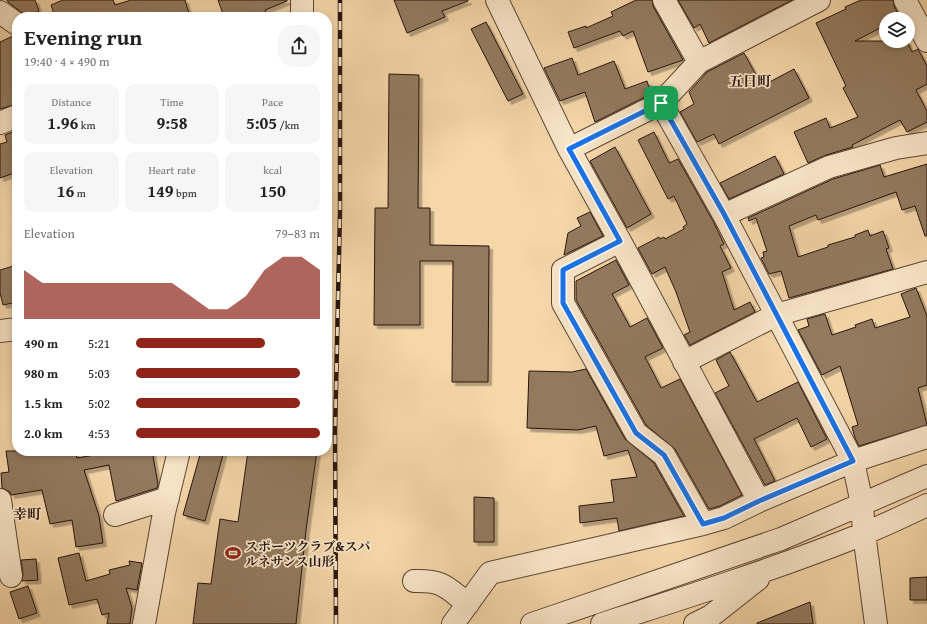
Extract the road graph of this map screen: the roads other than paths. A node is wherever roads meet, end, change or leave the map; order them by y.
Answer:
1 (302, 0) edge
2 (497, 0) edge
3 (664, 0) edge
4 (819, 0) edge
5 (905, 0) edge
6 (0, 12) edge
7 (302, 12) edge
8 (12, 20) edge
9 (927, 41) edge
10 (699, 62) junction
11 (661, 103) junction
12 (12, 118) edge
13 (0, 123) edge
14 (927, 143) edge
15 (569, 149) junction
16 (724, 214) junction
17 (620, 241) junction
18 (927, 272) edge
19 (776, 315) junction
20 (12, 330) edge
21 (0, 332) edge
22 (684, 362) junction
23 (927, 437) edge
24 (179, 456) edge
25 (853, 461) junction
26 (927, 476) edge
27 (168, 498) junction
28 (0, 500) edge
29 (759, 501) junction
30 (862, 504) junction
31 (927, 505) edge
32 (115, 515) dead end
33 (703, 524) junction
34 (864, 533) junction
35 (2, 537) edge
36 (774, 567) junction
37 (11, 576) dead end
38 (414, 581) dead end
39 (690, 597) junction
40 (468, 604) junction
41 (144, 624) edge
42 (453, 624) edge
43 (532, 624) edge
44 (602, 624) edge
45 (696, 624) edge
46 (876, 624) edge

1 - 7 street
2 - 15 street
3 - 10 street
4 - 10 street
5 - 9 street
6 - 8 street
10 - 11 street
11 - 15 street
11 - 16 street
12 - 13 street
14 - 16 street
15 - 17 street
16 - 19 street
17 - 22 street
17 - 33 street
18 - 19 street
19 - 22 street
19 - 25 street
20 - 21 street
22 - 29 street
23 - 25 street
24 - 27 street
25 - 29 street
25 - 30 street
26 - 30 street
27 - 32 street
27 - 41 street
28 - 35 street
29 - 33 street
30 - 34 street
30 - 43 street
31 - 34 street
33 - 40 street
34 - 36 street
34 - 46 street
35 - 37 street
36 - 39 street
36 - 45 street
38 - 40 street
39 - 44 street
39 - 45 street
40 - 42 street

